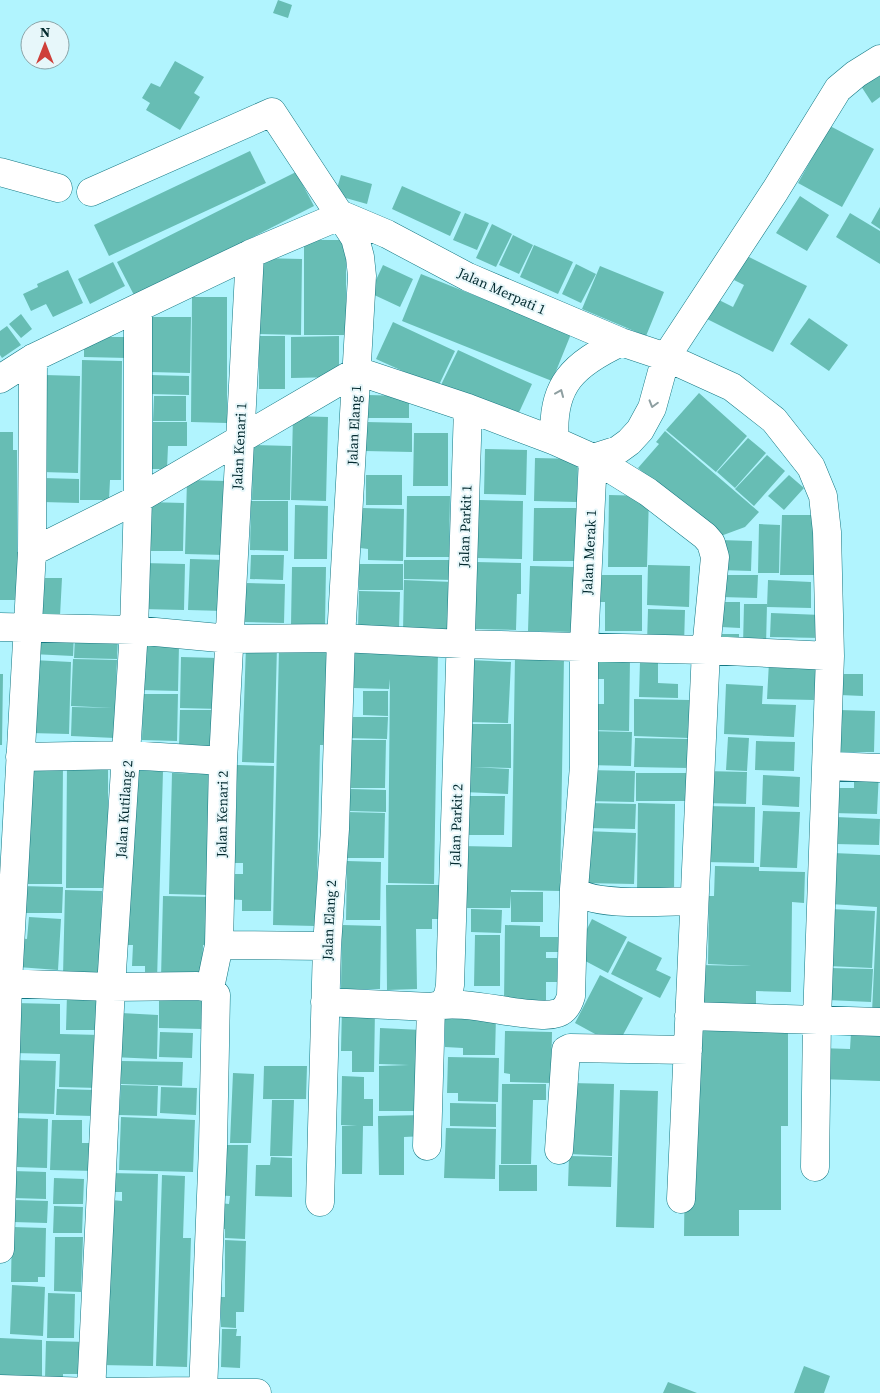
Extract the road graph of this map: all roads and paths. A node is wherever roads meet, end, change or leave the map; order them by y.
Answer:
1 (880, 59) edge
2 (0, 172) edge
3 (58, 188) dead end
4 (91, 192) dead end
5 (342, 215) junction
6 (250, 254) junction
7 (138, 308) junction
8 (621, 342) junction
9 (666, 357) junction
10 (33, 358) junction
11 (357, 371) junction
12 (0, 379) edge
13 (468, 408) junction
14 (240, 438) junction
15 (555, 441) junction
16 (593, 458) junction
17 (138, 499) junction
18 (32, 552) junction
19 (0, 627) edge
20 (28, 628) junction
21 (134, 630) junction
22 (341, 638) junction
23 (230, 639) junction
24 (462, 644) junction
25 (584, 646) junction
26 (706, 650) junction
27 (830, 656) junction
28 (128, 755) junction
29 (20, 757) junction
30 (223, 761) junction
31 (827, 766) junction
32 (880, 768) edge
33 (574, 889) junction
34 (694, 901) junction
35 (219, 945) junction
36 (327, 946) junction
37 (4, 983) edge
38 (111, 987) junction
39 (210, 988) junction
40 (326, 1002) junction
41 (437, 1005) junction
42 (689, 1016) junction
43 (816, 1019) junction
44 (880, 1022) edge
45 (688, 1050) junction
46 (427, 1146) dead end
47 (559, 1150) dead end
48 (815, 1167) dead end
49 (681, 1199) dead end
50 (320, 1202) dead end
51 (0, 1249) edge
52 (0, 1389) edge
53 (203, 1392) edge
54 (92, 1393) edge
55 (257, 1393) edge

1 - 9 street
2 - 3 street
4 - 5 street, Jalan Elang 1
5 - 6 street
5 - 8 street, Jalan Merpati 1
5 - 11 street, Jalan Elang 1
6 - 7 street
6 - 14 street, Jalan Kenari 1
7 - 10 street
7 - 17 street, Jalan Kutilang 2
8 - 9 street, Jalan Merpati 1
15 -> 8 street
9 -> 16 street
9 - 27 street, Jalan Merpati 1
10 - 12 street
10 - 18 street
11 - 13 street
11 - 14 street
11 - 22 street, Jalan Elang 1
13 - 15 street
13 - 24 street, Jalan Parkit 1
14 - 17 street
14 - 23 street, Jalan Kenari 1
15 - 16 street
16 - 25 street, Jalan Merak 1
16 - 26 street
17 - 18 street
17 - 21 street, Jalan Kutilang 2
18 - 20 street
19 - 20 street
20 - 21 street
20 - 29 street
21 - 23 street
21 - 28 street, Jalan Kutilang 2
22 - 23 street
22 - 24 street
22 - 36 street, Jalan Elang 2
23 - 30 street, Jalan Kenari 2
24 - 25 street
24 - 41 street, Jalan Parkit 2
25 - 26 street
25 - 33 street, Jalan Merak 1
26 - 27 street
26 - 34 street
27 - 31 street, Jalan Merpati 1
28 - 29 street
28 - 30 street
28 - 38 street, Jalan Kutilang 2
29 - 37 street
30 - 35 street, Jalan Kenari 2
31 - 32 street
31 - 43 street, Jalan Merpati 1
33 - 34 street
33 - 41 street, Jalan Merak 1
34 - 42 street
35 - 36 street
35 - 39 street, Jalan Kenari 2
36 - 40 street, Jalan Elang 2
37 - 38 street
37 - 51 street
38 - 39 street
38 - 54 street, Jalan Kutilang 2
39 - 53 street
40 - 41 street, Jalan Merak 1
40 - 50 street, Jalan Elang 2
41 - 46 street, Jalan Parkit 2
42 - 43 street
42 - 45 street
43 - 44 street
43 - 48 street, Jalan Merpati 1
45 - 47 street
45 - 49 street
52 - 54 street
53 - 54 street
53 - 55 street

